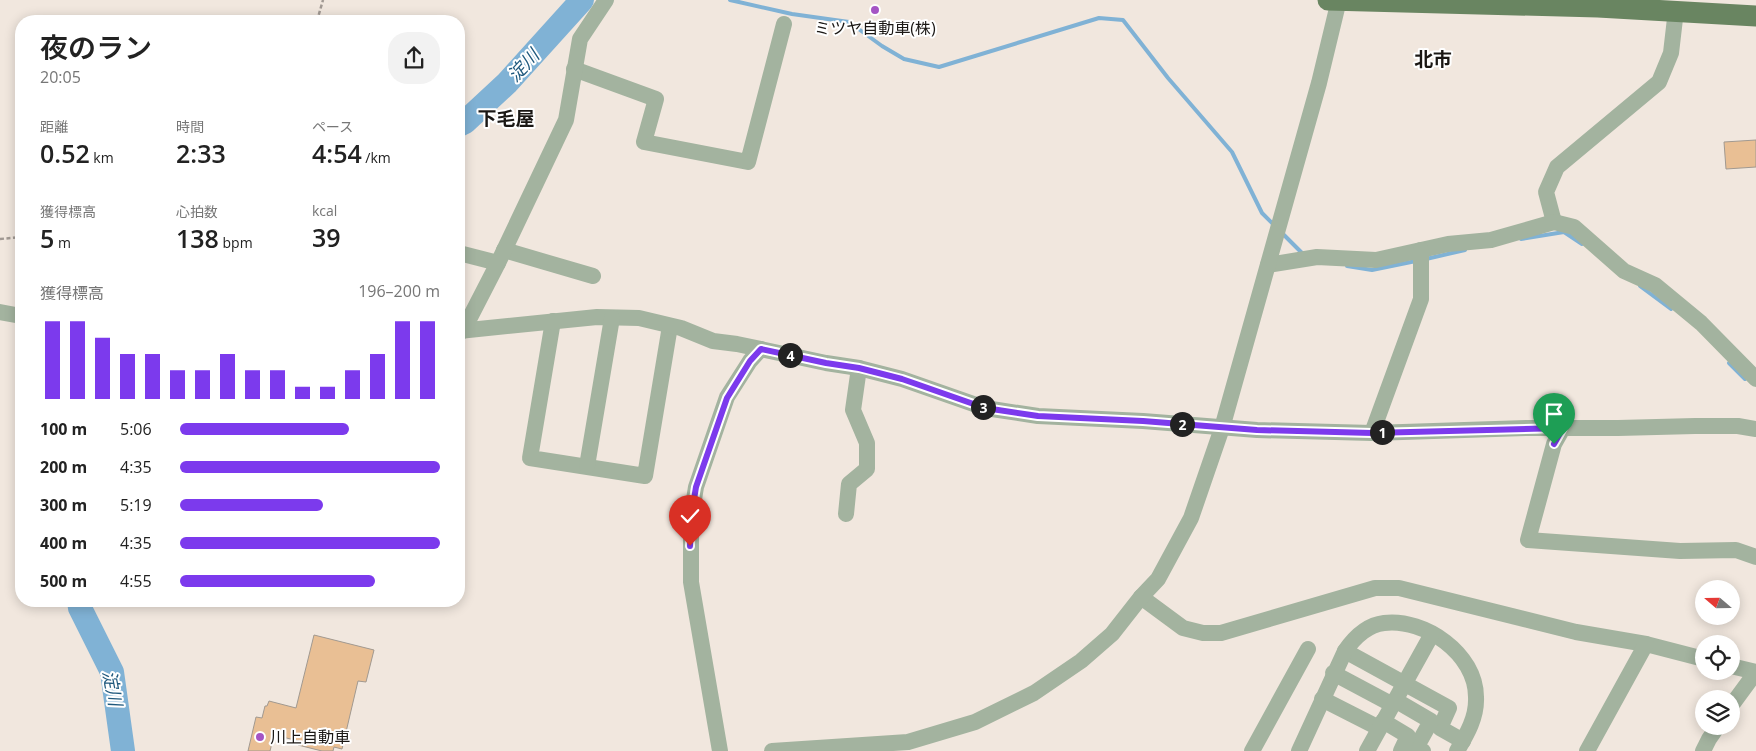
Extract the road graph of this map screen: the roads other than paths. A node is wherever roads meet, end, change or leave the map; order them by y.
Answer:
1 (606, 0) edge
2 (1328, 0) edge
3 (1339, 0) edge
4 (1676, 10) junction
5 (1756, 16) edge
6 (784, 24) dead end
7 (574, 69) junction
8 (1554, 222) junction
9 (1421, 250) junction
10 (465, 253) edge
11 (501, 256) junction
12 (1268, 265) junction
13 (593, 276) dead end
14 (0, 312) edge
15 (15, 315) edge
16 (612, 318) junction
17 (553, 321) junction
18 (465, 324) edge
19 (670, 326) junction
20 (465, 331) edge
21 (761, 349) junction
22 (859, 368) junction
23 (1756, 379) edge
24 (1222, 428) junction
25 (1563, 428) junction
26 (1756, 429) edge
27 (1372, 433) junction
28 (587, 466) junction
29 (846, 514) dead end
30 (1756, 557) edge
31 (1141, 597) junction
32 (1432, 634) junction
33 (1646, 644) junction
34 (1308, 649) dead end
35 (1344, 651) junction
36 (1695, 657) edge
37 (1740, 668) edge
38 (1334, 673) junction
39 (1404, 685) junction
40 (1740, 694) edge
41 (1322, 699) junction
42 (1394, 702) junction
43 (1381, 725) junction
44 (1713, 735) edge
45 (1460, 746) edge
46 (720, 751) edge
47 (772, 751) edge
48 (1252, 751) edge
49 (1299, 751) edge
50 (1367, 751) edge
51 (1401, 751) edge
52 (1423, 751) edge
53 (1587, 751) edge
54 (1703, 751) edge

1 - 7 street
2 - 3 main road
3 - 4 main road
3 - 12 street
4 - 5 main road
4 - 8 street
6 - 7 street
7 - 11 street
8 - 9 street
8 - 23 street
9 - 12 street
9 - 27 street
10 - 11 street
11 - 13 street
11 - 18 street
12 - 24 street
14 - 15 street
16 - 17 street
16 - 19 street
16 - 28 street
17 - 20 street
17 - 28 street
19 - 21 street
19 - 28 street
21 - 22 street
21 - 46 street
22 - 24 street
22 - 29 street
24 - 27 street
24 - 31 street
25 - 26 street
25 - 27 street
25 - 30 street
31 - 33 street
31 - 47 street
32 - 35 street
32 - 39 street
32 - 45 street
33 - 36 street
33 - 53 street
34 - 48 street
35 - 38 street
35 - 39 street
37 - 40 street
38 - 41 street
38 - 42 street
39 - 42 street
39 - 45 street
41 - 43 street
41 - 49 street
42 - 43 street
42 - 52 street
43 - 50 street
43 - 51 street
44 - 54 street

